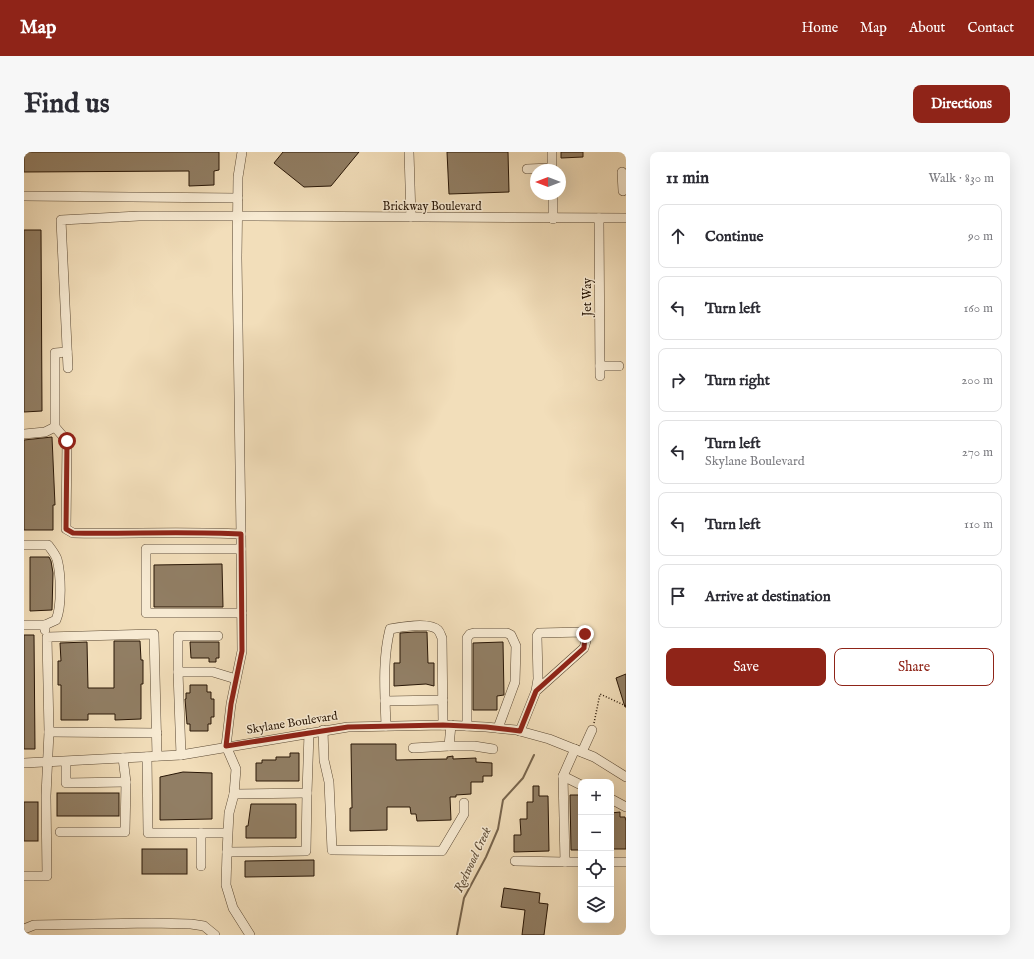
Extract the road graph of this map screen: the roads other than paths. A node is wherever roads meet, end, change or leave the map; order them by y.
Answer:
1 (242, 152) edge
2 (409, 152) edge
3 (552, 152) edge
4 (552, 164) edge
5 (622, 172) dead end
6 (622, 192) dead end
7 (24, 196) edge
8 (238, 198) junction
9 (553, 200) edge
10 (238, 216) junction
11 (411, 217) junction
12 (599, 218) junction
13 (626, 218) edge
14 (553, 219) junction
15 (67, 352) junction
16 (600, 366) junction
17 (619, 366) dead end
18 (68, 368) dead end
19 (600, 376) dead end
20 (55, 427) junction
21 (24, 434) edge
22 (241, 534) junction
23 (24, 545) edge
24 (241, 549) junction
25 (242, 613) junction
26 (24, 625) edge
27 (45, 625) junction
28 (218, 636) dead end
29 (47, 637) junction
30 (178, 672) junction
31 (236, 679) junction
32 (536, 691) junction
33 (443, 700) junction
34 (385, 701) junction
35 (447, 725) junction
36 (386, 726) junction
37 (467, 726) junction
38 (498, 728) junction
39 (323, 730) junction
40 (592, 730) road end
41 (520, 731) junction
42 (49, 732) junction
43 (156, 733) junction
44 (309, 733) junction
45 (226, 746) junction
46 (449, 746) junction
47 (413, 748) dead end
48 (493, 749) dead end
49 (578, 751) junction
50 (181, 755) junction
51 (152, 756) junction
52 (123, 758) junction
53 (66, 762) junction
54 (24, 763) edge
55 (48, 763) junction
56 (563, 776) junction
57 (626, 777) edge
58 (126, 782) junction
59 (578, 784) edge
60 (307, 793) junction
61 (234, 794) junction
62 (614, 801) edge
63 (464, 803) dead end
64 (626, 807) edge
65 (60, 832) dead end
66 (201, 833) junction
67 (227, 833) junction
68 (227, 852) junction
69 (515, 861) dead end
70 (565, 862) junction
71 (578, 862) edge
72 (614, 862) edge
73 (626, 862) edge
74 (201, 866) dead end
75 (24, 876) edge
76 (24, 929) edge
77 (215, 935) edge
78 (250, 935) edge

1 - 8 street
2 - 11 street
3 - 4 street
5 - 6 street
7 - 8 street
8 - 10 street
9 - 14 street
10 - 11 street, Brickway Boulevard
10 - 15 street, Brickway Boulevard
10 - 22 street
11 - 14 street, Brickway Boulevard
12 - 13 street, Brickway Boulevard
12 - 14 street, Brickway Boulevard
12 - 16 street, Jet Way
15 - 18 street
15 - 20 street
16 - 17 street
16 - 19 street, Jet Way
20 - 21 street
20 - 22 street
22 - 24 street
23 - 27 street
24 - 25 street
24 - 25 street
25 - 31 street
26 - 27 street
27 - 29 street
28 - 30 street
29 - 42 street
29 - 43 street
30 - 31 street
30 - 50 street
31 - 45 street
32 - 32 street
32 - 41 street
33 - 34 street
33 - 34 street
33 - 35 street
34 - 36 street
35 - 36 street, Skylane Boulevard
35 - 37 street, Skylane Boulevard
35 - 46 street
36 - 39 street, Skylane Boulevard
37 - 38 street, Skylane Boulevard
37 - 38 street
38 - 41 street, Skylane Boulevard
39 - 44 street, Skylane Boulevard
39 - 63 street
40 - 49 street
41 - 49 street, Skylane Boulevard
42 - 43 street
42 - 55 street
43 - 51 street
44 - 45 street, Skylane Boulevard
44 - 60 street
45 - 50 street, Skylane Boulevard
45 - 61 street
46 - 47 street
46 - 48 street
49 - 56 street
49 - 57 street, Skylane Boulevard
50 - 51 street, Skylane Boulevard
51 - 52 street, Skylane Boulevard
51 - 66 street
52 - 53 street, Skylane Boulevard
52 - 58 street
53 - 55 street, Skylane Boulevard
53 - 58 street
54 - 55 street, Skylane Boulevard
55 - 75 street
56 - 59 street
56 - 70 street
58 - 65 street
60 - 61 street
60 - 68 street
61 - 67 street
62 - 64 street
66 - 67 street
66 - 74 street
67 - 68 street
68 - 78 street
69 - 70 street
70 - 71 street
72 - 73 street
76 - 77 street

